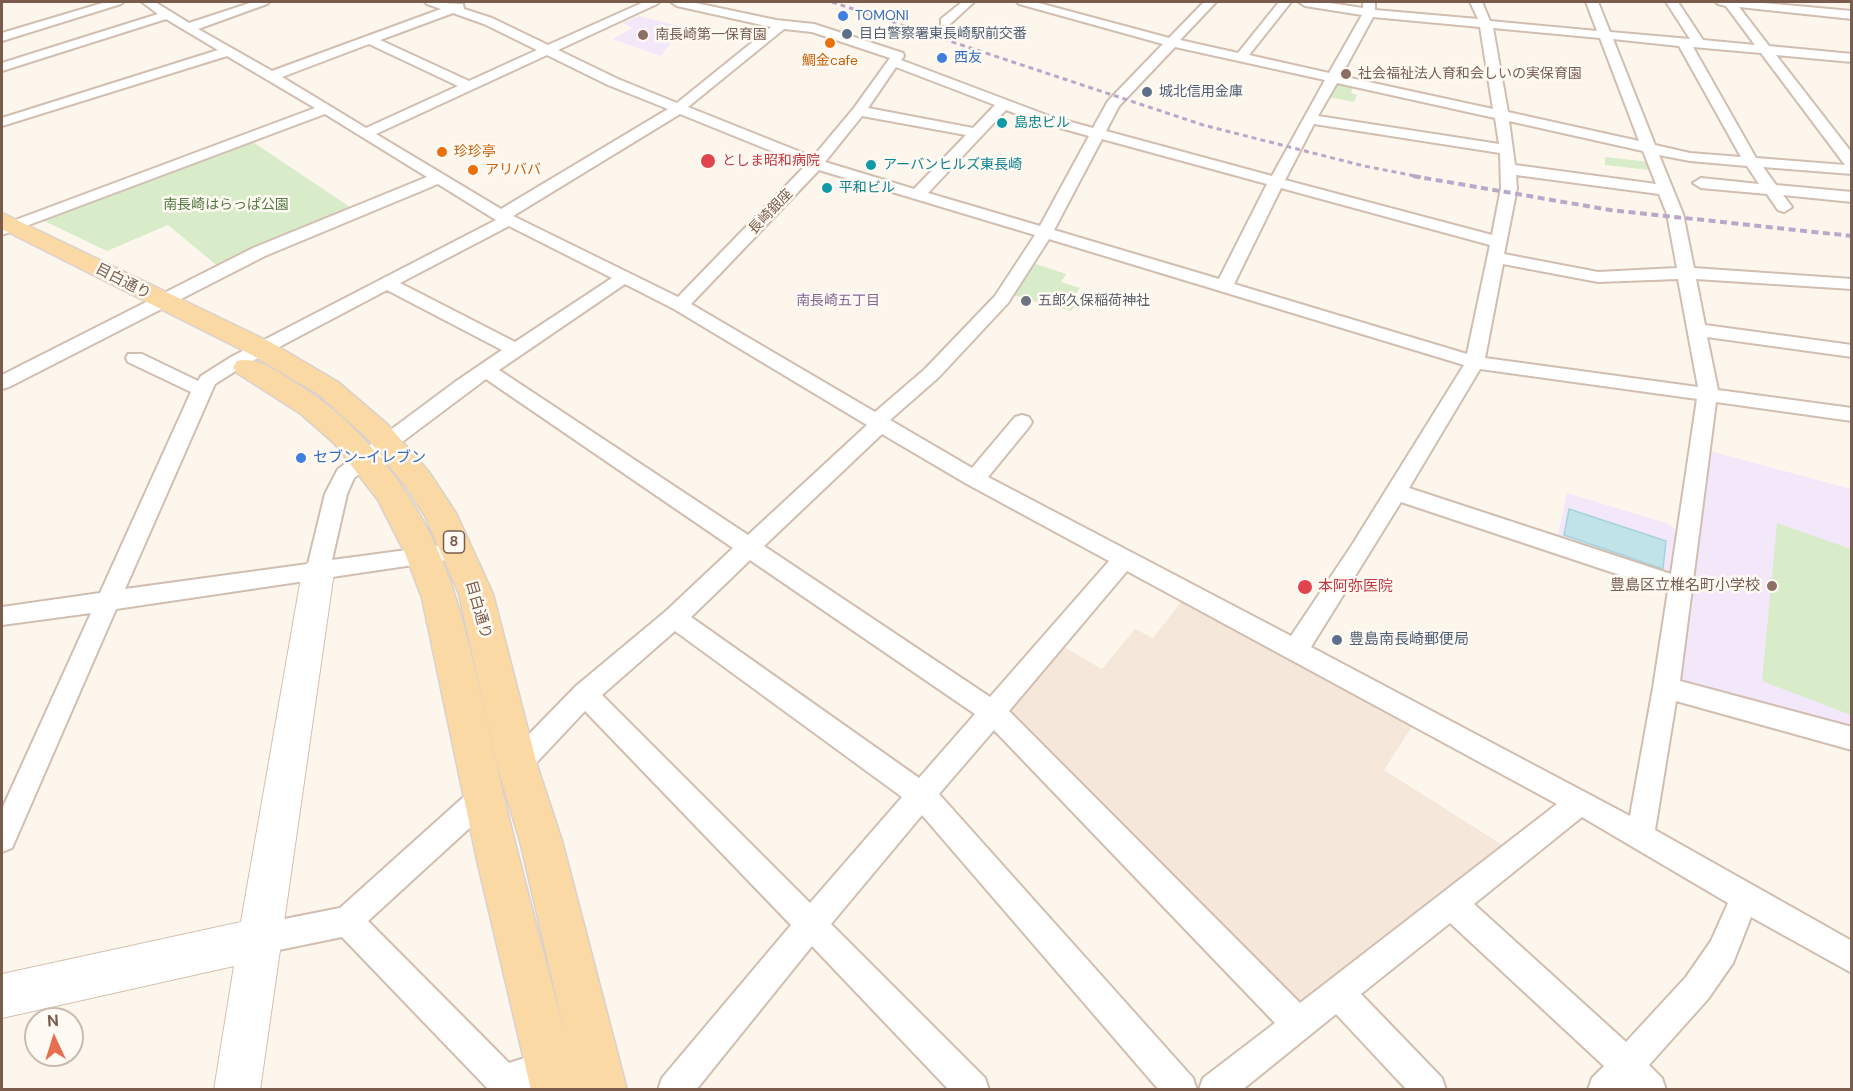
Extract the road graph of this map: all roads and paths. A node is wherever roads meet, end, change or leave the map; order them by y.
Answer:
1 (117, 2) edge
2 (148, 2) edge
3 (262, 2) edge
4 (430, 2) edge
5 (474, 2) edge
6 (653, 2) edge
7 (677, 2) edge
8 (968, 2) edge
9 (1023, 2) edge
10 (1082, 2) edge
11 (1210, 2) edge
12 (1286, 2) edge
13 (1305, 2) edge
14 (1476, 2) edge
15 (1592, 2) edge
16 (1672, 2) edge
17 (1725, 2) edge
18 (1369, 8) edge
19 (453, 9) junction
20 (167, 15) junction
21 (1071, 15) junction
22 (1851, 15) edge
23 (945, 22) dead end
24 (781, 25) junction
25 (1486, 25) junction
26 (188, 28) junction
27 (2, 36) edge
28 (1606, 36) junction
29 (369, 40) junction
30 (1171, 42) junction
31 (1684, 43) junction
32 (1699, 44) junction
33 (547, 50) junction
34 (1766, 50) junction
35 (229, 51) junction
36 (1241, 57) junction
37 (1851, 58) edge
38 (896, 59) junction
39 (2, 67) edge
40 (271, 76) junction
41 (1333, 78) junction
42 (468, 86) junction
43 (1004, 104) junction
44 (2, 106) edge
45 (326, 109) junction
46 (678, 109) junction
47 (859, 111) junction
48 (1501, 115) junction
49 (16, 117) junction
50 (1311, 119) junction
51 (2, 122) edge
52 (1097, 132) junction
53 (366, 133) junction
54 (977, 133) junction
55 (1649, 148) junction
56 (1507, 150) junction
57 (1751, 162) junction
58 (816, 164) junction
59 (1851, 164) edge
60 (1508, 169) junction
61 (1851, 170) edge
62 (437, 179) junction
63 (1277, 183) junction
64 (1701, 183) dead end
65 (1665, 190) junction
66 (1771, 190) junction
67 (917, 195) junction
68 (1851, 197) edge
69 (1784, 207) dead end
70 (505, 218) junction
71 (5, 229) edge
72 (1044, 234) junction
73 (1496, 250) junction
74 (1687, 273) junction
75 (623, 278) junction
76 (388, 284) junction
77 (1851, 284) edge
78 (1222, 288) junction
79 (680, 305) junction
80 (153, 307) junction
81 (1698, 330) junction
82 (516, 350) junction
83 (1851, 351) edge
84 (250, 355) junction
85 (135, 358) dead end
86 (1475, 362) junction
87 (486, 370) junction
88 (2, 383) edge
89 (202, 390) junction
90 (1708, 396) junction
91 (1851, 415) edge
92 (1022, 422) dead end
93 (878, 423) junction
94 (376, 451) junction
95 (974, 479) junction
96 (1396, 492) junction
97 (748, 547) junction
98 (459, 551) junction
99 (424, 557) junction
100 (1124, 559) junction
101 (318, 572) junction
102 (1681, 586) junction
103 (108, 601) junction
104 (2, 616) edge
105 (674, 618) junction
106 (1295, 651) junction
107 (1666, 688) junction
108 (585, 694) junction
109 (994, 712) junction
110 (1851, 739) edge
111 (517, 765) junction
112 (923, 796) junction
113 (484, 797) junction
114 (1580, 802) junction
115 (1640, 836) junction
116 (2, 838) edge
117 (1745, 896) junction
118 (1452, 904) junction
119 (347, 921) junction
120 (810, 925) junction
121 (259, 939) junction
122 (1851, 958) edge
123 (1338, 993) junction
124 (2, 996) edge
125 (1298, 1024) junction
126 (1627, 1065) junction
127 (553, 1078) edge
128 (237, 1089) edge
129 (603, 1089) edge
130 (674, 1089) edge
131 (973, 1089) edge
132 (1180, 1089) edge
133 (1215, 1089) edge
134 (1430, 1089) edge
135 (1604, 1089) edge
136 (1650, 1089) edge

1 - 27 street
2 - 20 street
3 - 26 street
4 - 19 street
5 - 19 street
6 - 33 street
7 - 24 street
8 - 23 street
9 - 21 street
10 - 21 street
11 - 30 street
12 - 36 street
13 - 18 street
14 - 25 street
15 - 28 street
16 - 32 street
17 - 22 street
17 - 34 street
18 - 25 street
18 - 41 street
19 - 29 street
19 - 33 street
20 - 26 street
20 - 39 street
21 - 30 street
24 - 38 street
24 - 46 street
25 - 28 street
25 - 48 street
26 - 35 street
28 - 31 street
28 - 55 street
29 - 40 street
29 - 42 street
30 - 36 street
30 - 52 street
31 - 32 street
31 - 57 street
32 - 34 street
33 - 42 street
33 - 46 street
34 - 37 street
34 - 59 street
35 - 40 street
35 - 49 street
36 - 41 street
38 - 43 street
38 - 47 street, 長崎銀座
40 - 45 street
41 - 48 street
41 - 50 street
42 - 53 street
43 - 52 street
43 - 54 street
44 - 49 street
45 - 53 street
45 - 71 street
46 - 58 street
46 - 70 street
47 - 54 street
47 - 58 street, 長崎銀座
48 - 55 street
48 - 56 street
49 - 51 street
50 - 56 street
50 - 63 street
52 - 63 street
52 - 72 street
53 - 62 street
54 - 67 street
55 - 57 street
55 - 65 street
56 - 60 street
57 - 61 street
57 - 66 street
58 - 67 street
58 - 79 street, 長崎銀座
60 - 65 street
60 - 73 street
62 - 70 street
62 - 80 street
63 - 73 street
63 - 78 street
64 - 66 street
65 - 74 street
66 - 68 street
66 - 69 street
67 - 72 street
70 - 75 street
70 - 76 street
71 - 80 main road, 目白通り / 8
72 - 78 street
72 - 93 street
73 - 74 street
73 - 86 street
74 - 77 street
74 - 81 street
75 - 79 street
75 - 82 street
76 - 82 street
76 - 84 street
78 - 86 street
79 - 93 street
80 - 84 main road, 目白通り / 8
80 - 88 street
81 - 83 street
81 - 90 street
82 - 87 street
84 - 89 street
84 - 94 main road, 目白通り / 8
85 - 89 street
86 - 90 street
86 - 96 street
87 - 94 street
87 - 97 street
89 - 103 street
90 - 91 street
90 - 102 street
92 - 95 street
93 - 95 street
93 - 97 street
94 - 98 main road, 目白通り / 8
94 - 99 main road, 目白通り / 8
94 - 101 street
95 - 100 street
96 - 102 street
96 - 106 street
97 - 105 street
97 - 109 street
98 - 99 street
98 - 111 main road, 目白通り / 8
99 - 101 street
99 - 113 main road, 目白通り / 8
100 - 106 street
100 - 109 street
101 - 103 street
101 - 121 street
102 - 107 street
103 - 104 street
103 - 116 street
105 - 108 street
105 - 112 street
106 - 114 street
107 - 110 street
107 - 115 street
108 - 111 street
108 - 120 street
109 - 112 street
109 - 125 street
111 - 113 street
111 - 129 main road, 目白通り / 8
112 - 120 street
112 - 132 street
113 - 119 street
113 - 127 main road, 目白通り / 8
114 - 115 street
114 - 118 street
115 - 117 street
117 - 122 street
117 - 126 street
118 - 123 street
118 - 126 street
119 - 121 street
119 - 127 street
120 - 130 street
120 - 131 street
121 - 124 street
121 - 128 street
123 - 125 street
123 - 134 street
125 - 133 street
126 - 135 street
126 - 136 street

